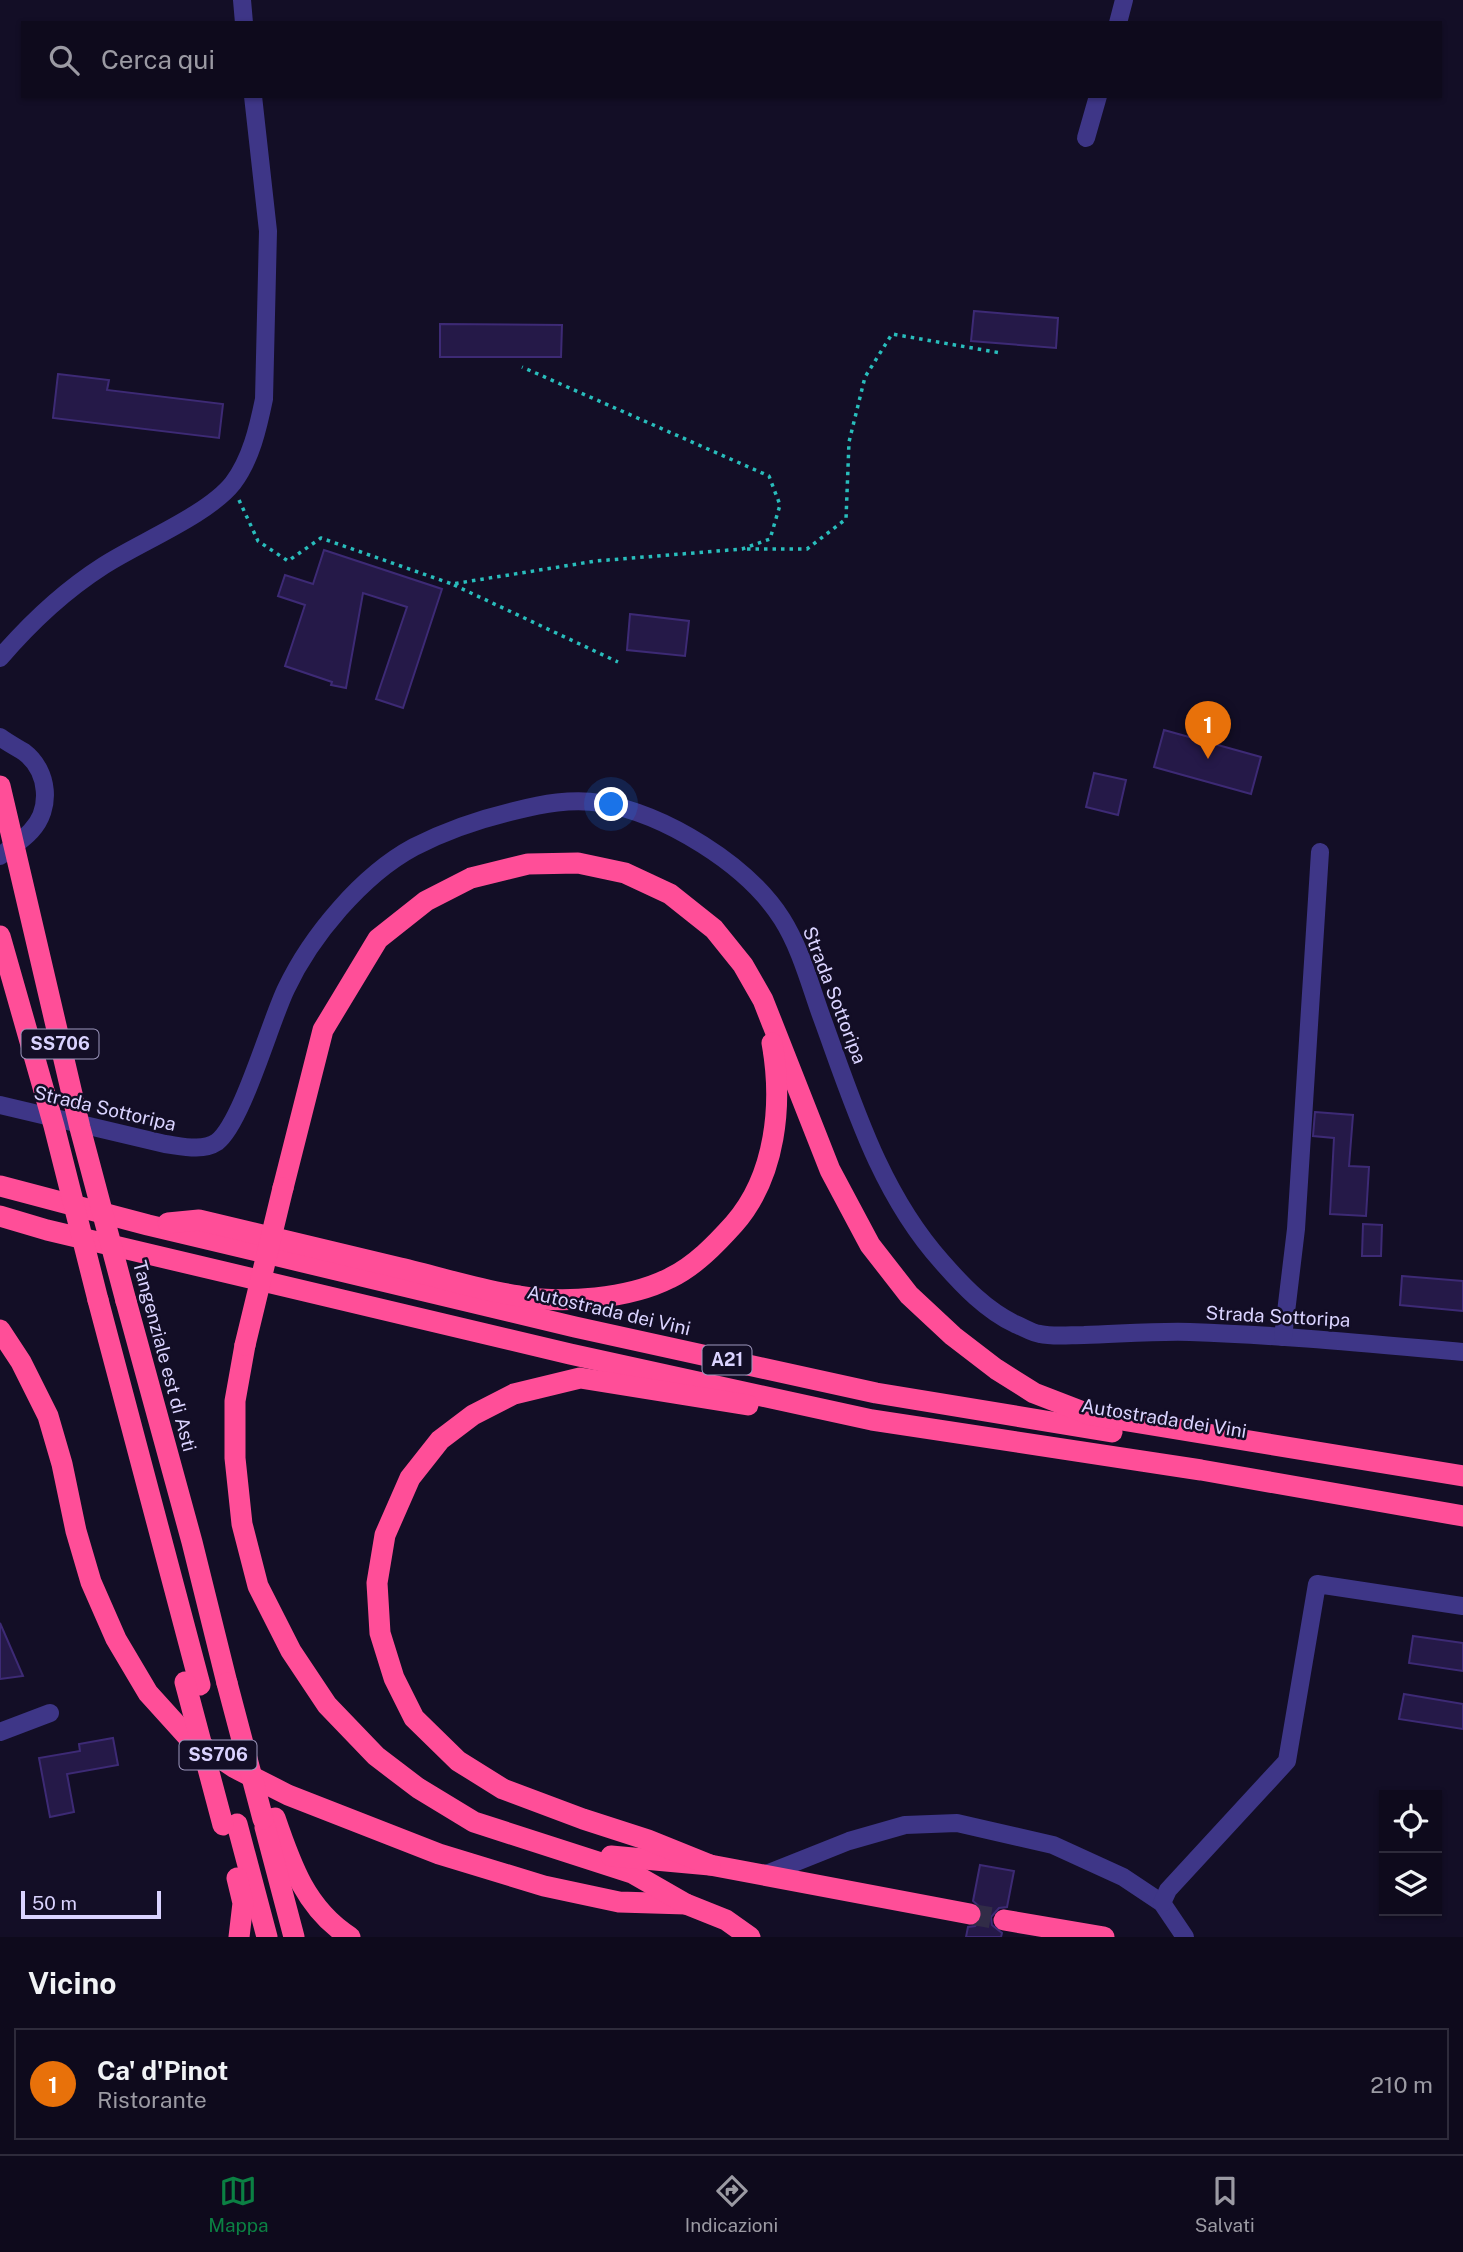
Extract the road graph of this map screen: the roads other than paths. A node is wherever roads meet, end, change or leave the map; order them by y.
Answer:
1 (242, 0) edge
2 (1124, 0) edge
3 (244, 21) edge
4 (1119, 21) edge
5 (253, 98) edge
6 (1097, 98) edge
7 (1086, 138) dead end
8 (0, 658) edge
9 (0, 737) edge
10 (0, 786) edge
11 (1320, 852) dead end
12 (0, 856) edge
13 (0, 936) edge
14 (763, 1000) junction
15 (0, 1105) edge
16 (0, 1186) edge
17 (0, 1216) edge
18 (148, 1225) junction
19 (0, 1330) edge
20 (1283, 1337) junction
21 (1463, 1352) edge
22 (872, 1420) junction
23 (1463, 1476) edge
24 (1463, 1487) edge
25 (1463, 1516) edge
26 (1463, 1606) edge
27 (50, 1713) dead end
28 (0, 1732) edge
29 (269, 1818) junction
30 (230, 1825) junction
31 (553, 1848) junction
32 (710, 1864) junction
33 (764, 1875) junction
34 (243, 1903) junction
35 (1162, 1903) junction
36 (686, 1904) junction
37 (970, 1914) tunnel mouth
38 (1004, 1920) tunnel mouth
39 (239, 1937) edge
40 (248, 1937) edge
41 (267, 1937) edge
42 (293, 1937) edge
43 (350, 1937) edge
44 (750, 1937) edge
45 (1104, 1937) edge
46 (1185, 1937) edge

1 - 3 street
2 - 4 street
5 - 8 street
6 - 7 street
9 - 12 street
10 - 29 highway, Tangenziale est di Asti / SS706, bridge
11 - 20 street
13 - 30 highway, SS706, bridge
14 - 18 highway
14 - 23 highway
14 - 31 highway, bridge
15 - 20 street, Strada Sottoripa
16 - 18 highway, Autostrada dei Vini / A21
17 - 22 highway, A21
18 - 24 highway, Autostrada dei Vini / A21
19 - 36 highway
20 - 21 street, Strada Sottoripa
22 - 25 highway, A21
22 - 32 highway
26 - 35 street
27 - 28 street
29 - 42 highway, Tangenziale est di Asti / SS706
29 - 43 highway
30 - 34 highway
30 - 41 highway, SS706
31 - 32 highway
31 - 36 highway
32 - 33 highway
33 - 35 street
33 - 37 highway
34 - 39 highway
34 - 40 highway
35 - 46 street
36 - 44 highway
38 - 45 highway

